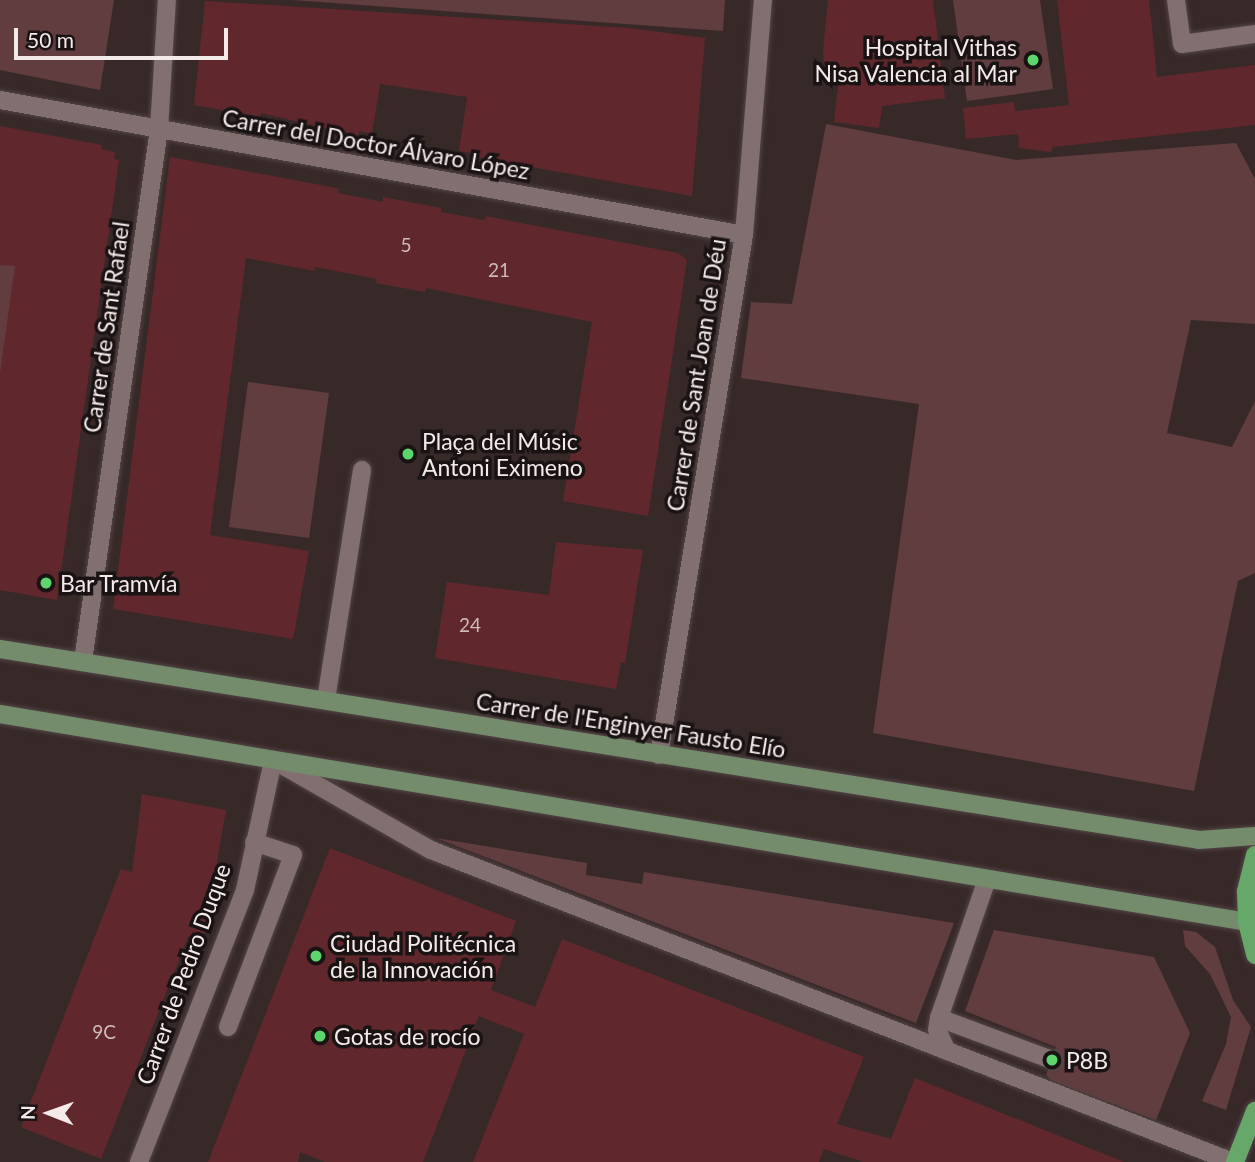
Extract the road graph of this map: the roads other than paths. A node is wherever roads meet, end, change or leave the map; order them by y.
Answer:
1 (167, 0) edge
2 (763, 0) edge
3 (1176, 0) edge
4 (1255, 34) edge
5 (0, 100) edge
6 (159, 129) junction
7 (744, 235) junction
8 (362, 470) dead end
9 (0, 649) edge
10 (83, 661) junction
11 (326, 700) junction
12 (0, 714) edge
13 (659, 755) junction
14 (273, 760) junction
15 (1255, 836) edge
16 (254, 842) junction
17 (1255, 855) edge
18 (987, 879) junction
19 (1247, 922) junction
20 (1255, 955) edge
21 (939, 1018) junction
22 (228, 1027) dead end
23 (947, 1051) junction
24 (1052, 1060) dead end
25 (1255, 1111) edge
26 (139, 1162) edge
27 (1234, 1162) edge

1 - 6 street, Carrer de Sant Rafael
2 - 7 street, Carrer de Sant Joan de Déu
3 - 4 street
5 - 6 street, Carrer del Doctor Álvaro López
6 - 7 street, Carrer del Doctor Álvaro López
6 - 10 street, Carrer de Sant Rafael
7 - 13 street, Carrer de Sant Joan de Déu
8 - 11 street
9 - 10 main road, Carrer de l'Enginyer Fausto Elío
10 - 11 main road, Carrer de l'Enginyer Fausto Elío
11 - 13 main road, Carrer de l'Enginyer Fausto Elío
12 - 14 main road
13 - 15 main road, Carrer de l'Enginyer Fausto Elío
14 - 16 street, Carrer de Pedro Duque
14 - 18 main road
14 - 23 street
16 - 22 street
16 - 26 street, Carrer de Pedro Duque
17 - 19 main road
18 - 19 main road
18 - 21 street
19 - 20 main road
21 - 23 street
21 - 24 street
23 - 27 street
25 - 27 main road

